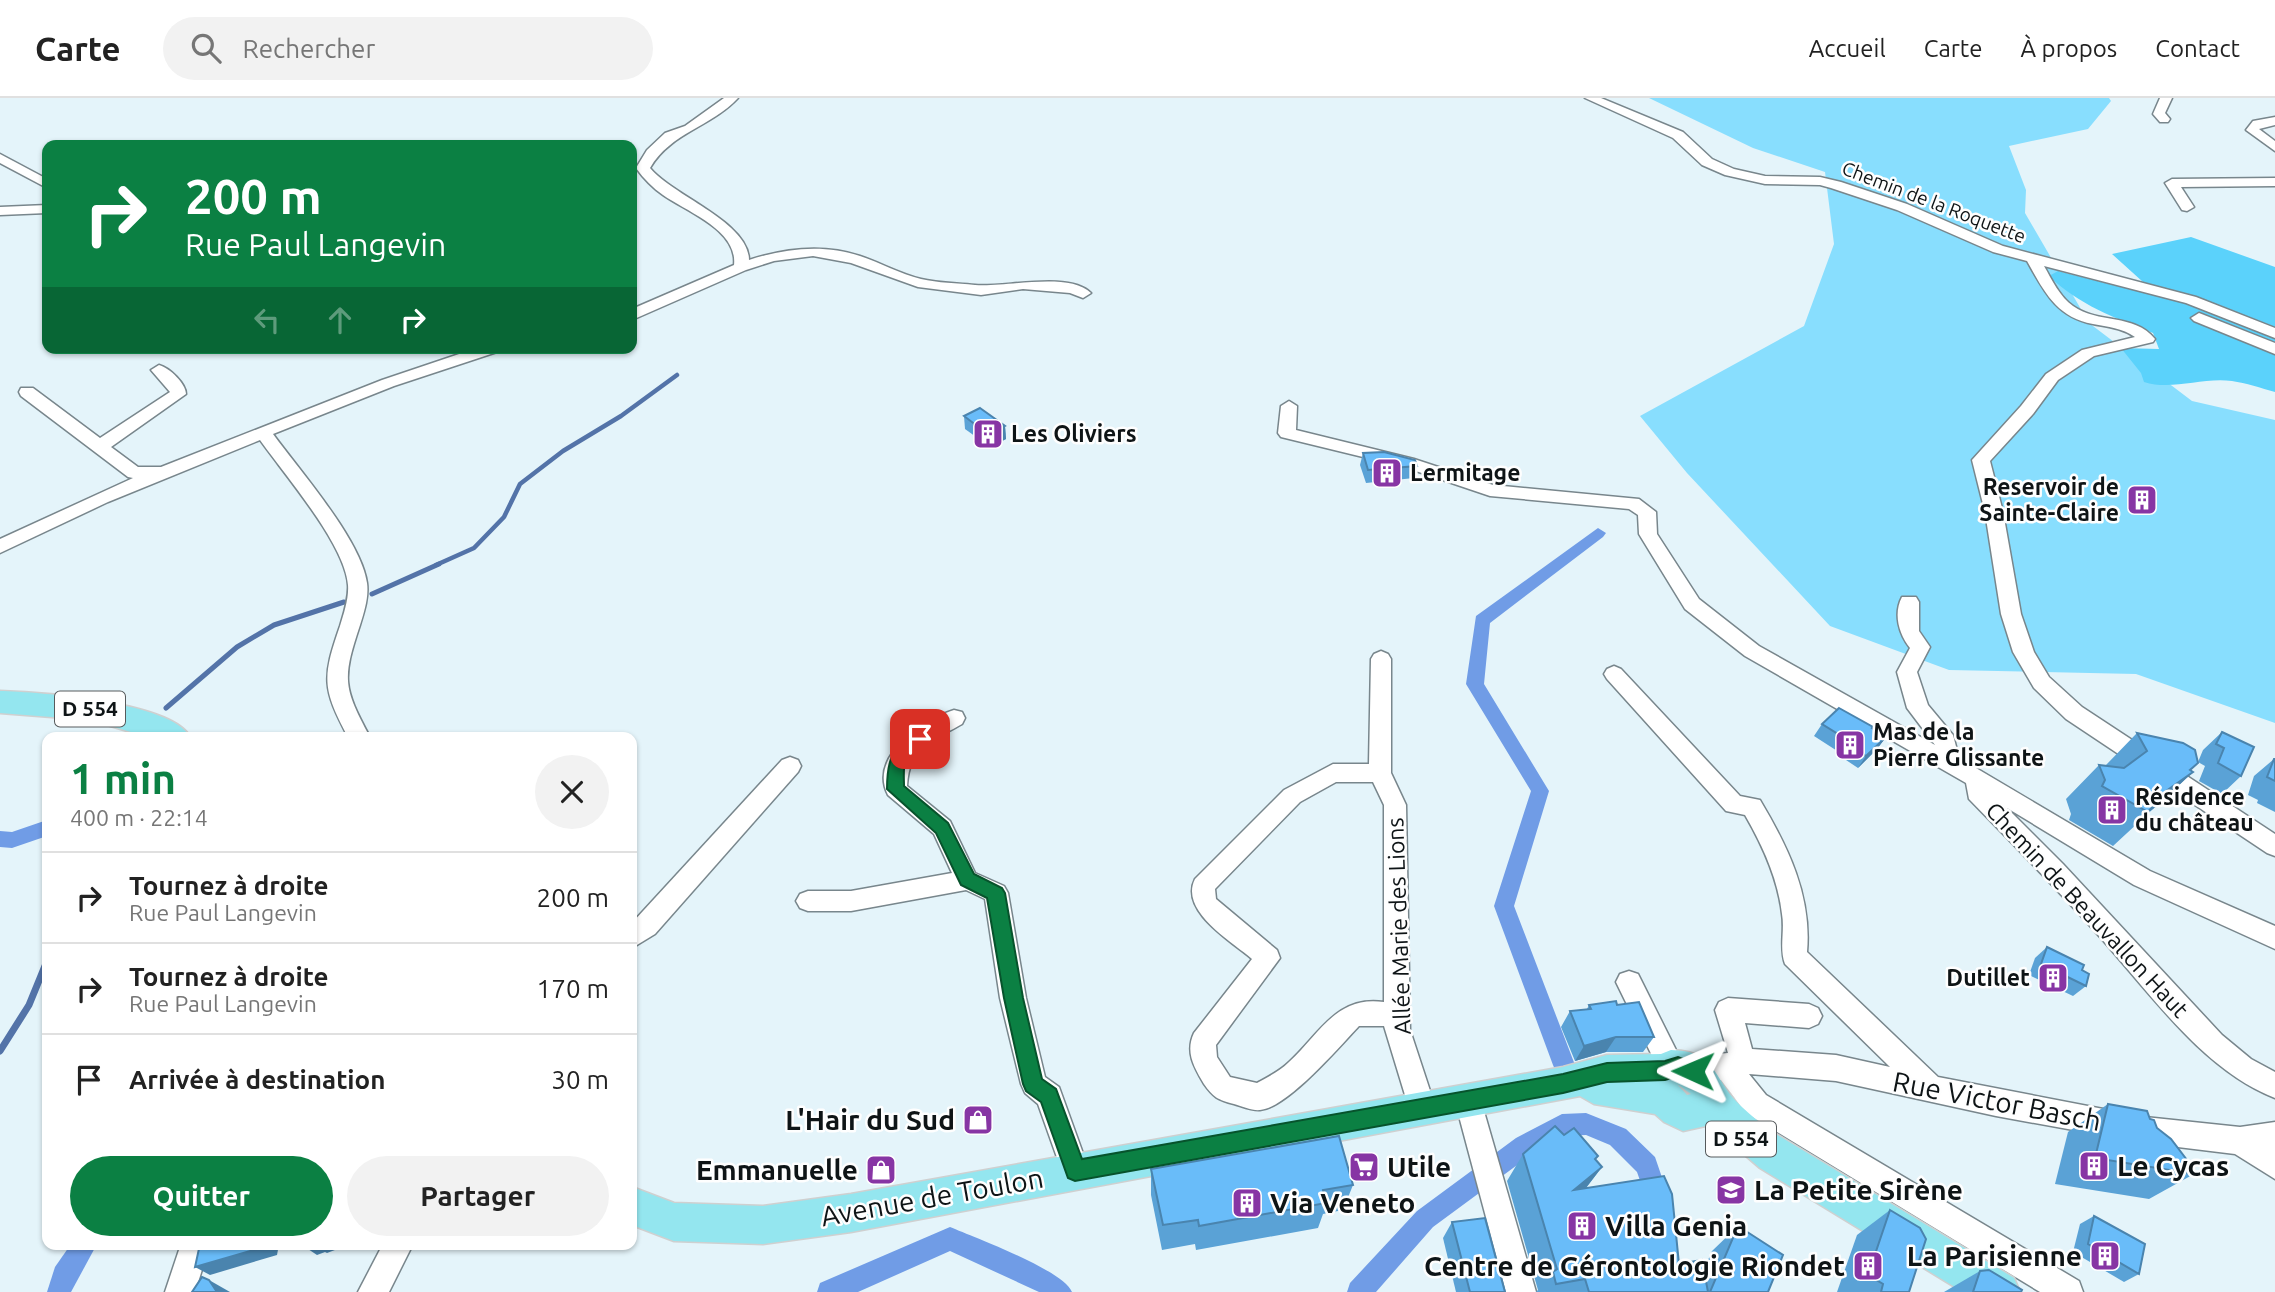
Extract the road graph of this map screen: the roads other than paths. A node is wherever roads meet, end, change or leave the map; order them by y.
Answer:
1 (732, 98) edge
2 (1591, 98) edge
3 (2166, 98) edge
4 (2164, 119) dead end
5 (2275, 121) edge
6 (2275, 147) edge
7 (0, 158) edge
8 (42, 181) edge
9 (2275, 182) edge
10 (2187, 207) dead end
11 (42, 209) edge
12 (0, 211) edge
13 (2033, 259) junction
14 (741, 267) junction
15 (2149, 288) junction
16 (1083, 293) dead end
17 (637, 313) edge
18 (2275, 333) edge
19 (2275, 349) edge
20 (476, 354) edge
21 (159, 370) dead end
22 (27, 392) dead end
23 (1289, 406) dead end
24 (263, 432) junction
25 (100, 446) junction
26 (169, 469) junction
27 (0, 547) edge
28 (1909, 602) dead end
29 (1381, 659) dead end
30 (1614, 674) dead end
31 (0, 702) edge
32 (954, 718) dead end
33 (165, 732) edge
34 (357, 732) edge
35 (1949, 764) junction
36 (790, 766) dead end
37 (1380, 773) junction
38 (1977, 779) junction
39 (2275, 846) edge
40 (967, 880) junction
41 (808, 901) dead end
42 (637, 933) edge
43 (2275, 938) edge
44 (1629, 982) dead end
45 (1396, 1016) junction
46 (1809, 1016) dead end
47 (1697, 1079) junction
48 (2275, 1085) edge
49 (1931, 1089) junction
50 (1468, 1101) junction
51 (1422, 1108) junction
52 (2275, 1136) edge
53 (2240, 1141) junction
54 (2275, 1165) edge
55 (1075, 1170) junction
56 (637, 1208) edge
57 (194, 1250) edge
58 (396, 1250) edge
59 (180, 1292) edge
60 (373, 1292) edge
61 (1521, 1292) edge
62 (2000, 1292) edge
63 (2068, 1292) edge

1 - 14 street
2 - 13 street, Chemin de la Roquette
3 - 4 street
5 - 6 street
7 - 8 street
9 - 10 street
11 - 12 street
13 - 15 street, Chemin de la Roquette
13 - 39 street
14 - 16 street
14 - 17 street
15 - 18 street, Chemin de la Roquette
15 - 19 street
20 - 24 street
21 - 25 street
22 - 25 street
23 - 35 street, Chemin de Beauvallon Haut
24 - 26 street
24 - 34 street
25 - 26 street
26 - 27 street
28 - 35 street
29 - 37 street, Allée Marie des Lions
30 - 49 street
31 - 33 main road, D 554
32 - 40 street
35 - 38 street, Chemin de Beauvallon Haut
36 - 42 street
37 - 45 street, Allée Marie des Lions
37 - 45 street
38 - 43 street
38 - 48 street, Chemin de Beauvallon Haut
40 - 41 street
40 - 55 street
44 - 47 street
45 - 51 street, Allée Marie des Lions
46 - 47 street
47 - 49 street, Rue Victor Basch
47 - 50 main road, Avenue de Toulon / D 554
47 - 62 main road, D 554
47 - 63 street
49 - 53 street, Rue Victor Basch
50 - 51 main road, Avenue de Toulon / D 554
50 - 61 street
51 - 55 main road, Avenue de Toulon / D 554
52 - 53 street, Rue Victor Basch
53 - 54 street
55 - 56 main road, Avenue de Toulon / D 554
57 - 59 street
58 - 60 street

